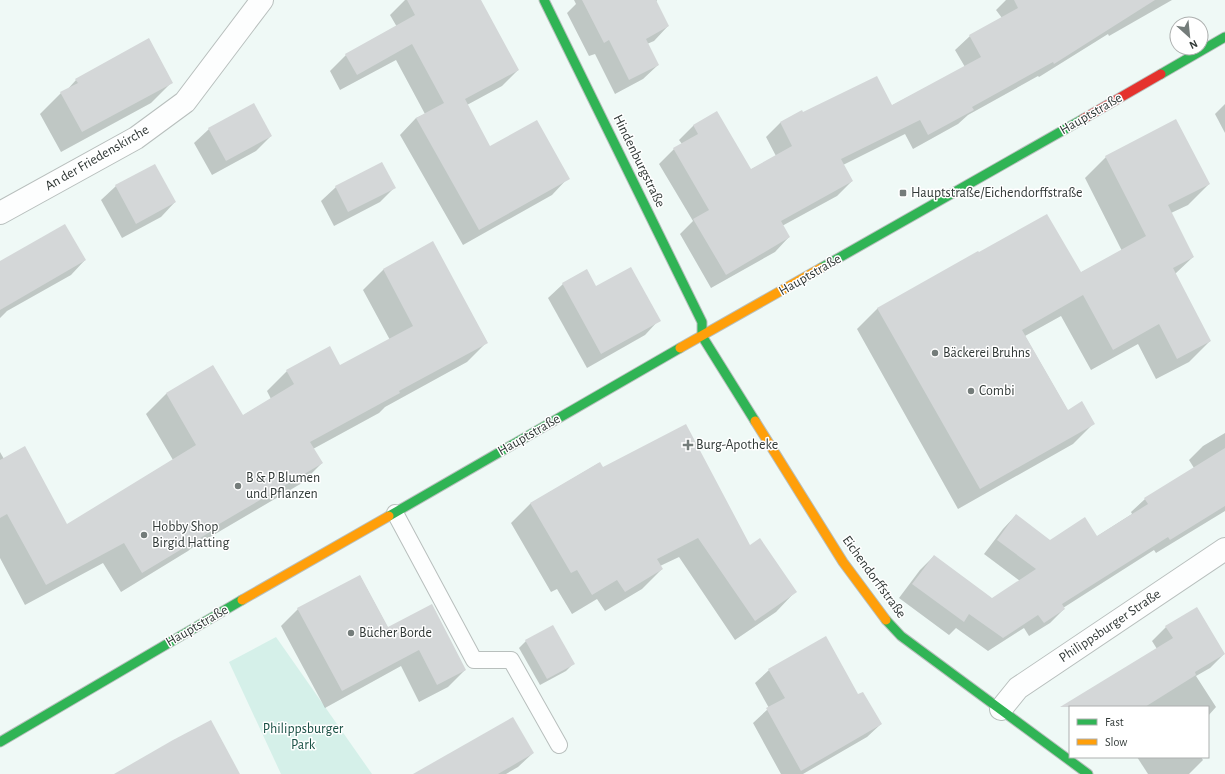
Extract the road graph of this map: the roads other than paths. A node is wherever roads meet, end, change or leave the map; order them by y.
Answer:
1 (262, 0) edge
2 (544, 0) edge
3 (1225, 37) edge
4 (0, 213) edge
5 (702, 336) junction
6 (395, 512) junction
7 (1225, 549) edge
8 (1000, 710) junction
9 (0, 742) edge
10 (559, 745) dead end
11 (1088, 774) edge

1 - 4 street, An der Friedenskirche
2 - 5 main road, Hindenburgstraße
3 - 5 main road, Hauptstraße
5 - 6 main road, Hauptstraße
5 - 8 main road, Eichendorffstraße
6 - 9 main road, Hauptstraße
6 - 10 lane
7 - 8 street, Philippsburger Straße
8 - 11 main road, Eichendorffstraße

